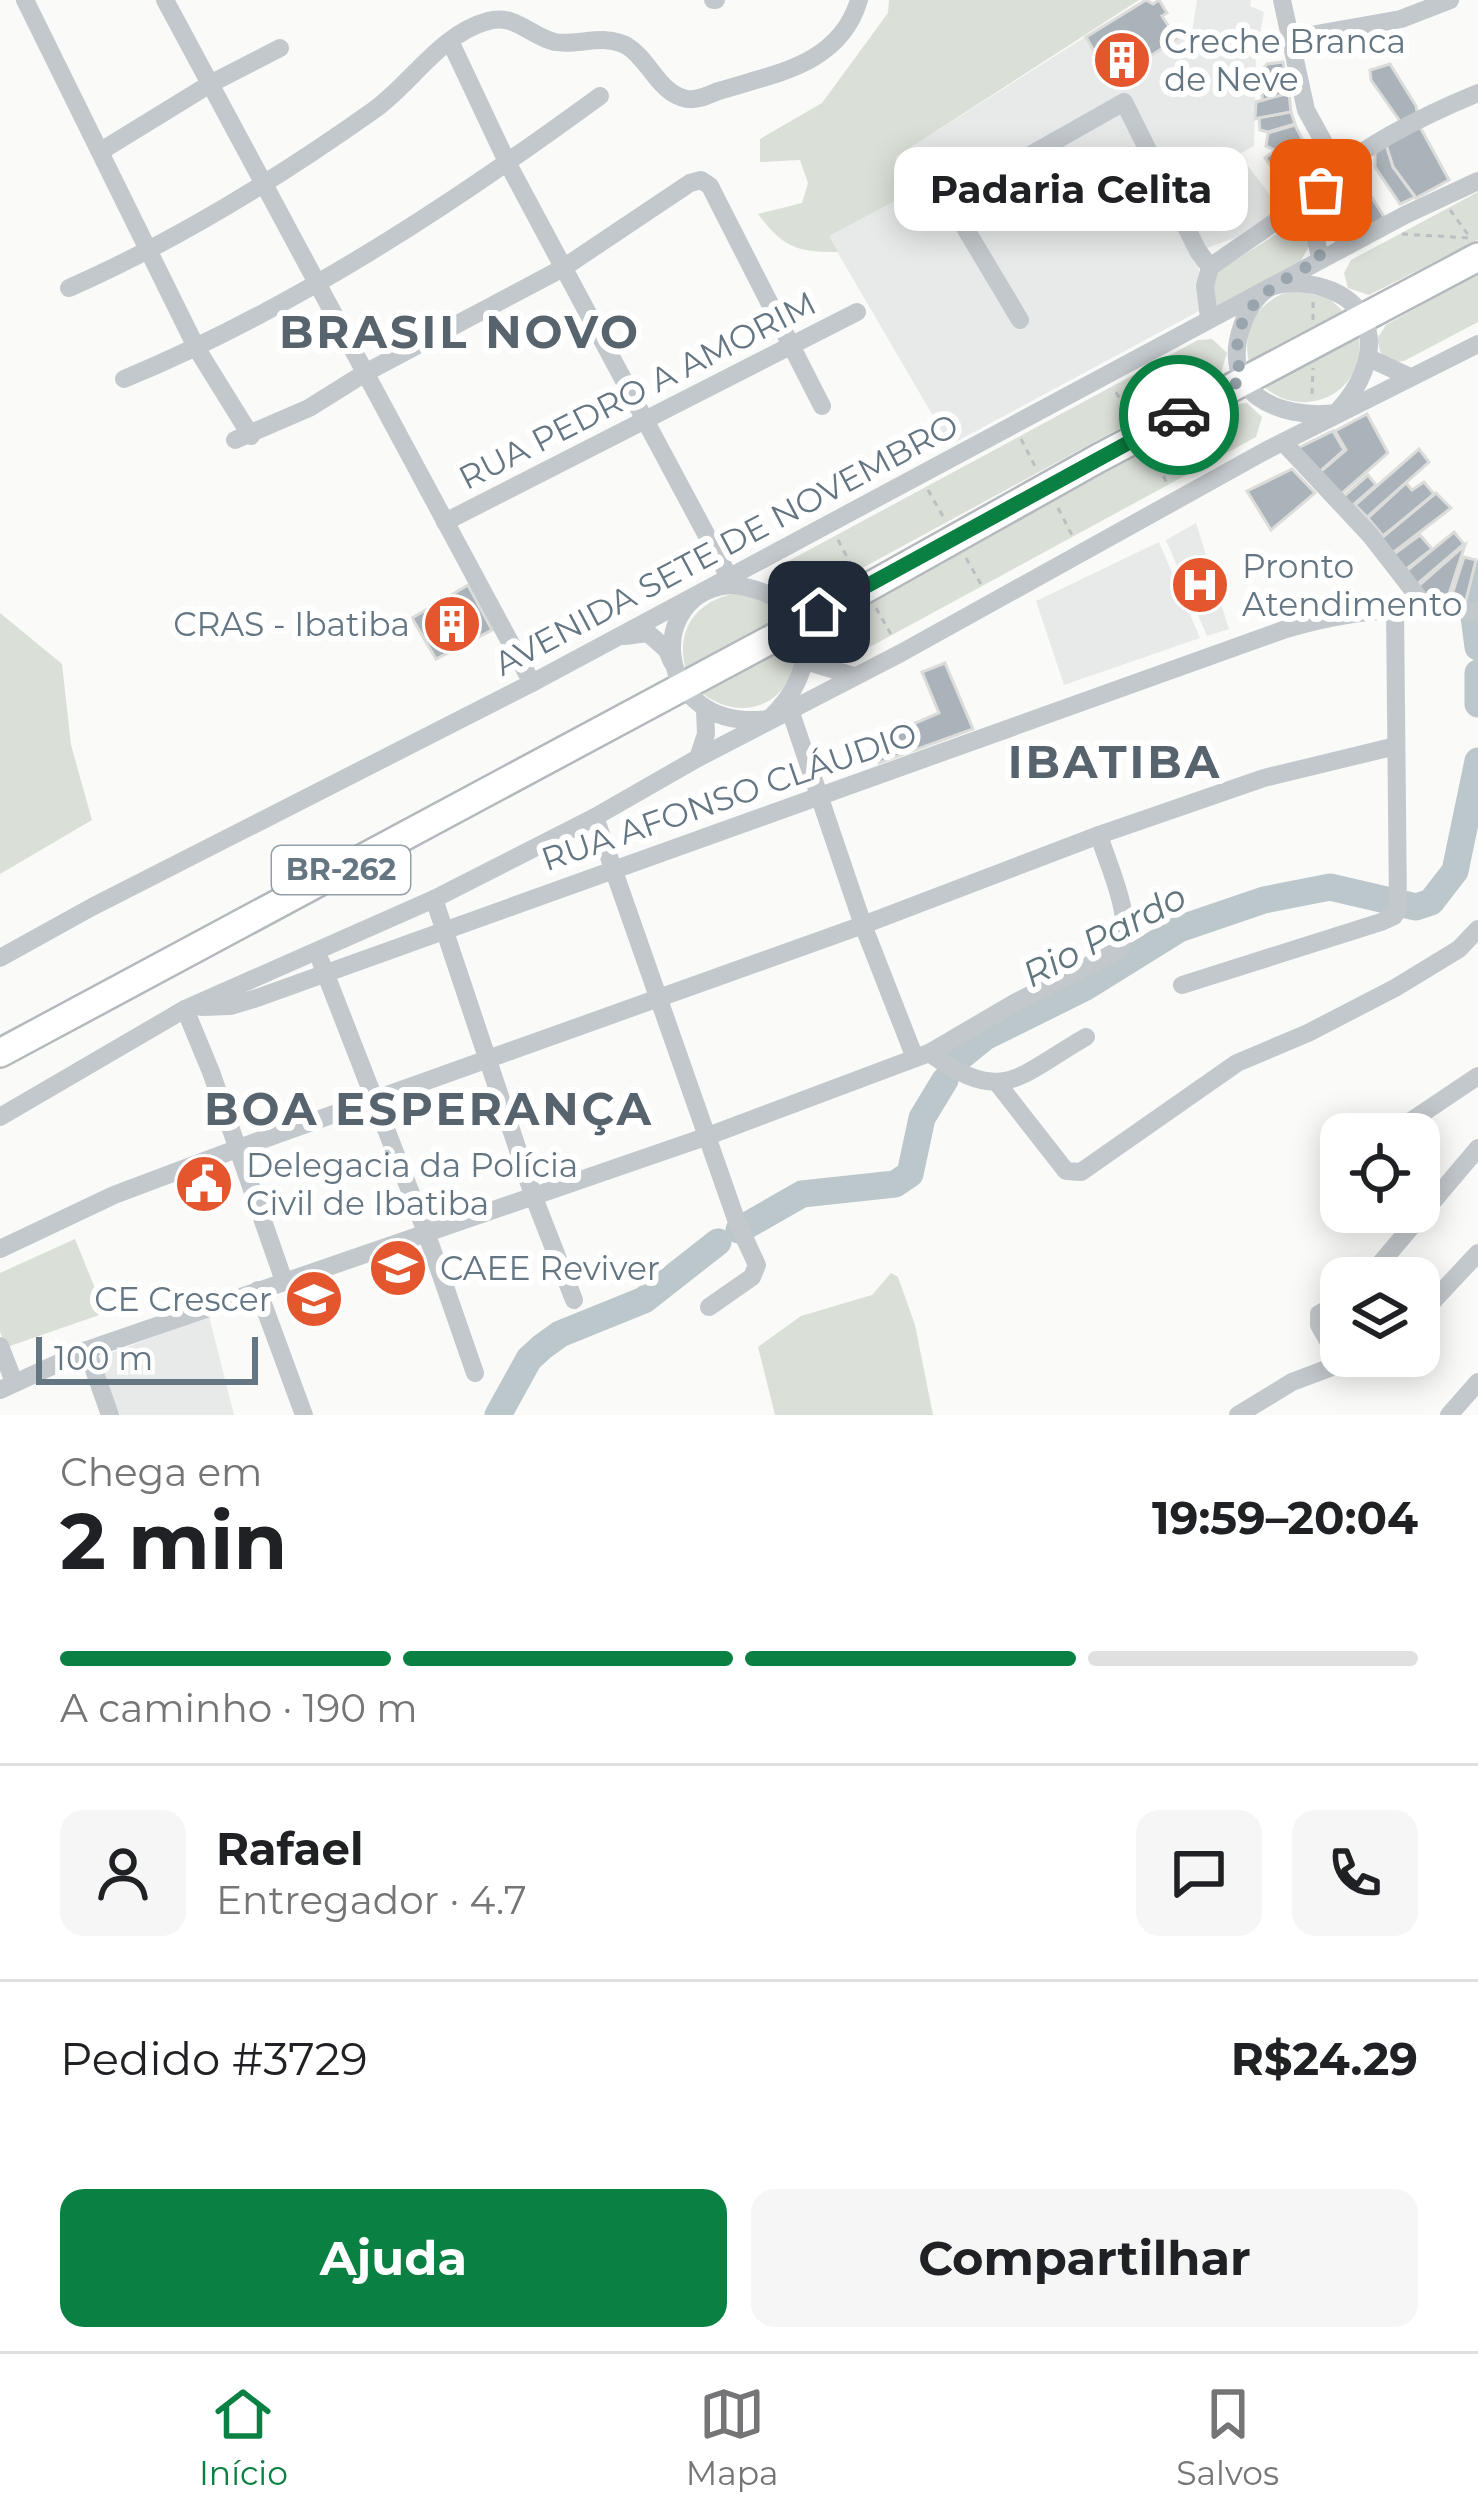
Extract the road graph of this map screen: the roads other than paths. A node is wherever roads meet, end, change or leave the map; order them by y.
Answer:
1 (165, 0) edge
2 (859, 0) edge
3 (1282, 0) edge
4 (1450, 0) edge
5 (31, 2) edge
6 (1288, 39) junction
7 (450, 40) junction
8 (280, 48) dead end
9 (210, 84) junction
10 (1478, 93) edge
11 (600, 96) dead end
12 (100, 151) junction
13 (508, 164) junction
14 (1339, 170) junction
15 (1478, 181) edge
16 (266, 186) junction
17 (1321, 190) junction
18 (1474, 248) edge
19 (148, 253) junction
20 (1332, 259) junction
21 (1210, 267) junction
22 (563, 268) junction
23 (320, 283) junction
24 (1270, 287) junction
25 (69, 288) dead end
26 (1339, 292) junction
27 (856, 312) dead end
28 (1209, 318) junction
29 (1363, 318) junction
30 (1020, 320) dead end
31 (1478, 344) edge
32 (789, 346) junction
33 (197, 349) junction
34 (1371, 358) junction
35 (365, 373) junction
36 (1410, 376) junction
37 (124, 379) dead end
38 (1242, 380) junction
39 (822, 406) dead end
40 (1276, 408) junction
41 (1336, 413) junction
42 (643, 418) junction
43 (1274, 446) junction
44 (445, 522) junction
45 (772, 554) junction
46 (729, 577) junction
47 (707, 589) junction
48 (772, 596) junction
49 (1426, 607) junction
50 (1395, 608) junction
51 (1473, 612) edge
52 (800, 622) junction
53 (614, 638) junction
54 (805, 661) junction
55 (677, 675) junction
56 (854, 676) junction
57 (532, 683) junction
58 (705, 710) junction
59 (790, 710) junction
60 (769, 719) junction
61 (1396, 746) junction
62 (698, 758) junction
63 (820, 797) junction
64 (595, 817) junction
65 (1099, 836) junction
66 (611, 869) junction
67 (434, 899) junction
68 (863, 925) junction
69 (1478, 929) edge
70 (443, 930) junction
71 (317, 952) junction
72 (0, 958) edge
73 (325, 973) junction
74 (1182, 986) dead end
75 (658, 996) junction
76 (188, 1008) junction
77 (1086, 1037) dead end
78 (0, 1053) edge
79 (486, 1059) junction
80 (933, 1059) junction
81 (1478, 1076) edge
82 (998, 1084) junction
83 (375, 1101) junction
84 (1423, 1113) edge
85 (0, 1117) edge
86 (708, 1136) junction
87 (238, 1148) junction
88 (1478, 1148) edge
89 (533, 1196) junction
90 (425, 1232) junction
91 (0, 1250) edge
92 (1478, 1253) edge
93 (1386, 1257) edge
94 (284, 1280) junction
95 (258, 1290) junction
96 (1440, 1294) edge
97 (574, 1300) dead end
98 (709, 1307) dead end
99 (0, 1346) edge
100 (87, 1350) junction
101 (1320, 1372) edge
102 (475, 1373) dead end
103 (1478, 1382) edge
104 (7, 1386) edge
105 (1270, 1398) junction
106 (1242, 1414) edge
107 (110, 1415) edge
108 (304, 1415) edge
109 (1285, 1415) edge
110 (1448, 1415) edge

1 - 9 street
2 - 7 street
3 - 6 street
4 - 6 street
5 - 12 street
6 - 14 street
7 - 13 street
7 - 16 street
8 - 9 street
9 - 12 street
9 - 16 street
10 - 14 street
11 - 13 street
12 - 19 street
13 - 22 street
13 - 23 street
14 - 17 street
15 - 20 street, AVENIDA SETE DE NOVEMBRO
16 - 19 street
16 - 23 street
17 - 20 street
17 - 21 street
18 - 29 highway, BR-262
19 - 25 street
19 - 33 street
20 - 24 street, AVENIDA SETE DE NOVEMBRO
20 - 26 street
21 - 28 street
21 - 30 street
22 - 32 street
22 - 35 street
22 - 42 street
23 - 33 street
23 - 35 street
24 - 26 street
24 - 28 street, AVENIDA SETE DE NOVEMBRO
24 - 38 street
26 - 29 street
27 - 32 street, RUA PEDRO A AMORIM
28 - 45 street, AVENIDA SETE DE NOVEMBRO
29 - 34 street
29 - 38 highway, BR-262
31 - 36 street
32 - 39 street
32 - 42 street, RUA PEDRO A AMORIM
33 - 35 street
33 - 37 street
34 - 36 street
34 - 41 street
35 - 44 street
36 - 41 street
38 - 40 street
38 - 52 highway, BR-262
40 - 41 street
40 - 43 street
41 - 43 street
42 - 44 street, RUA PEDRO A AMORIM
42 - 46 street
43 - 49 street
43 - 56 street
44 - 57 street
45 - 46 street, AVENIDA SETE DE NOVEMBRO
45 - 48 street
46 - 47 street, AVENIDA SETE DE NOVEMBRO
47 - 48 street
47 - 53 street, AVENIDA SETE DE NOVEMBRO
47 - 55 street
48 - 52 street
49 - 50 street, RUA AFONSO CLÁUDIO
49 - 51 street, RUA AFONSO CLÁUDIO
50 - 61 street
50 - 63 street, RUA AFONSO CLÁUDIO
52 - 54 street
52 - 55 highway, BR-262
53 - 55 street
53 - 57 street, AVENIDA SETE DE NOVEMBRO
54 - 56 street
54 - 60 street
55 - 58 street
55 - 78 highway, BR-262
56 - 59 street
57 - 72 street, AVENIDA SETE DE NOVEMBRO
58 - 60 street
58 - 62 street
59 - 60 street
59 - 63 street
60 - 62 street
61 - 65 street
61 - 74 street
62 - 64 street
63 - 66 street, RUA AFONSO CLÁUDIO
63 - 68 street
64 - 66 street
64 - 67 street
65 - 68 street
65 - 80 street
66 - 70 street, RUA AFONSO CLÁUDIO
66 - 75 street
67 - 70 street
67 - 71 street
68 - 75 street
68 - 80 street
69 - 82 street
70 - 73 street, RUA AFONSO CLÁUDIO
70 - 79 street
71 - 73 street
71 - 76 street
73 - 76 street, RUA AFONSO CLÁUDIO
73 - 83 street
75 - 79 street
75 - 86 street
76 - 85 street
76 - 87 street
77 - 82 street
79 - 83 street
79 - 89 street
80 - 82 street
80 - 86 street
81 - 84 street
83 - 87 street
83 - 90 street
86 - 89 street
86 - 98 street
87 - 91 street
87 - 94 street
88 - 93 street
89 - 90 street
89 - 97 street
90 - 94 street
90 - 102 street
92 - 96 street
94 - 95 street
95 - 100 street
95 - 108 street
99 - 104 street
100 - 104 street
100 - 107 street
101 - 105 street
103 - 110 street
105 - 106 street
105 - 109 street

